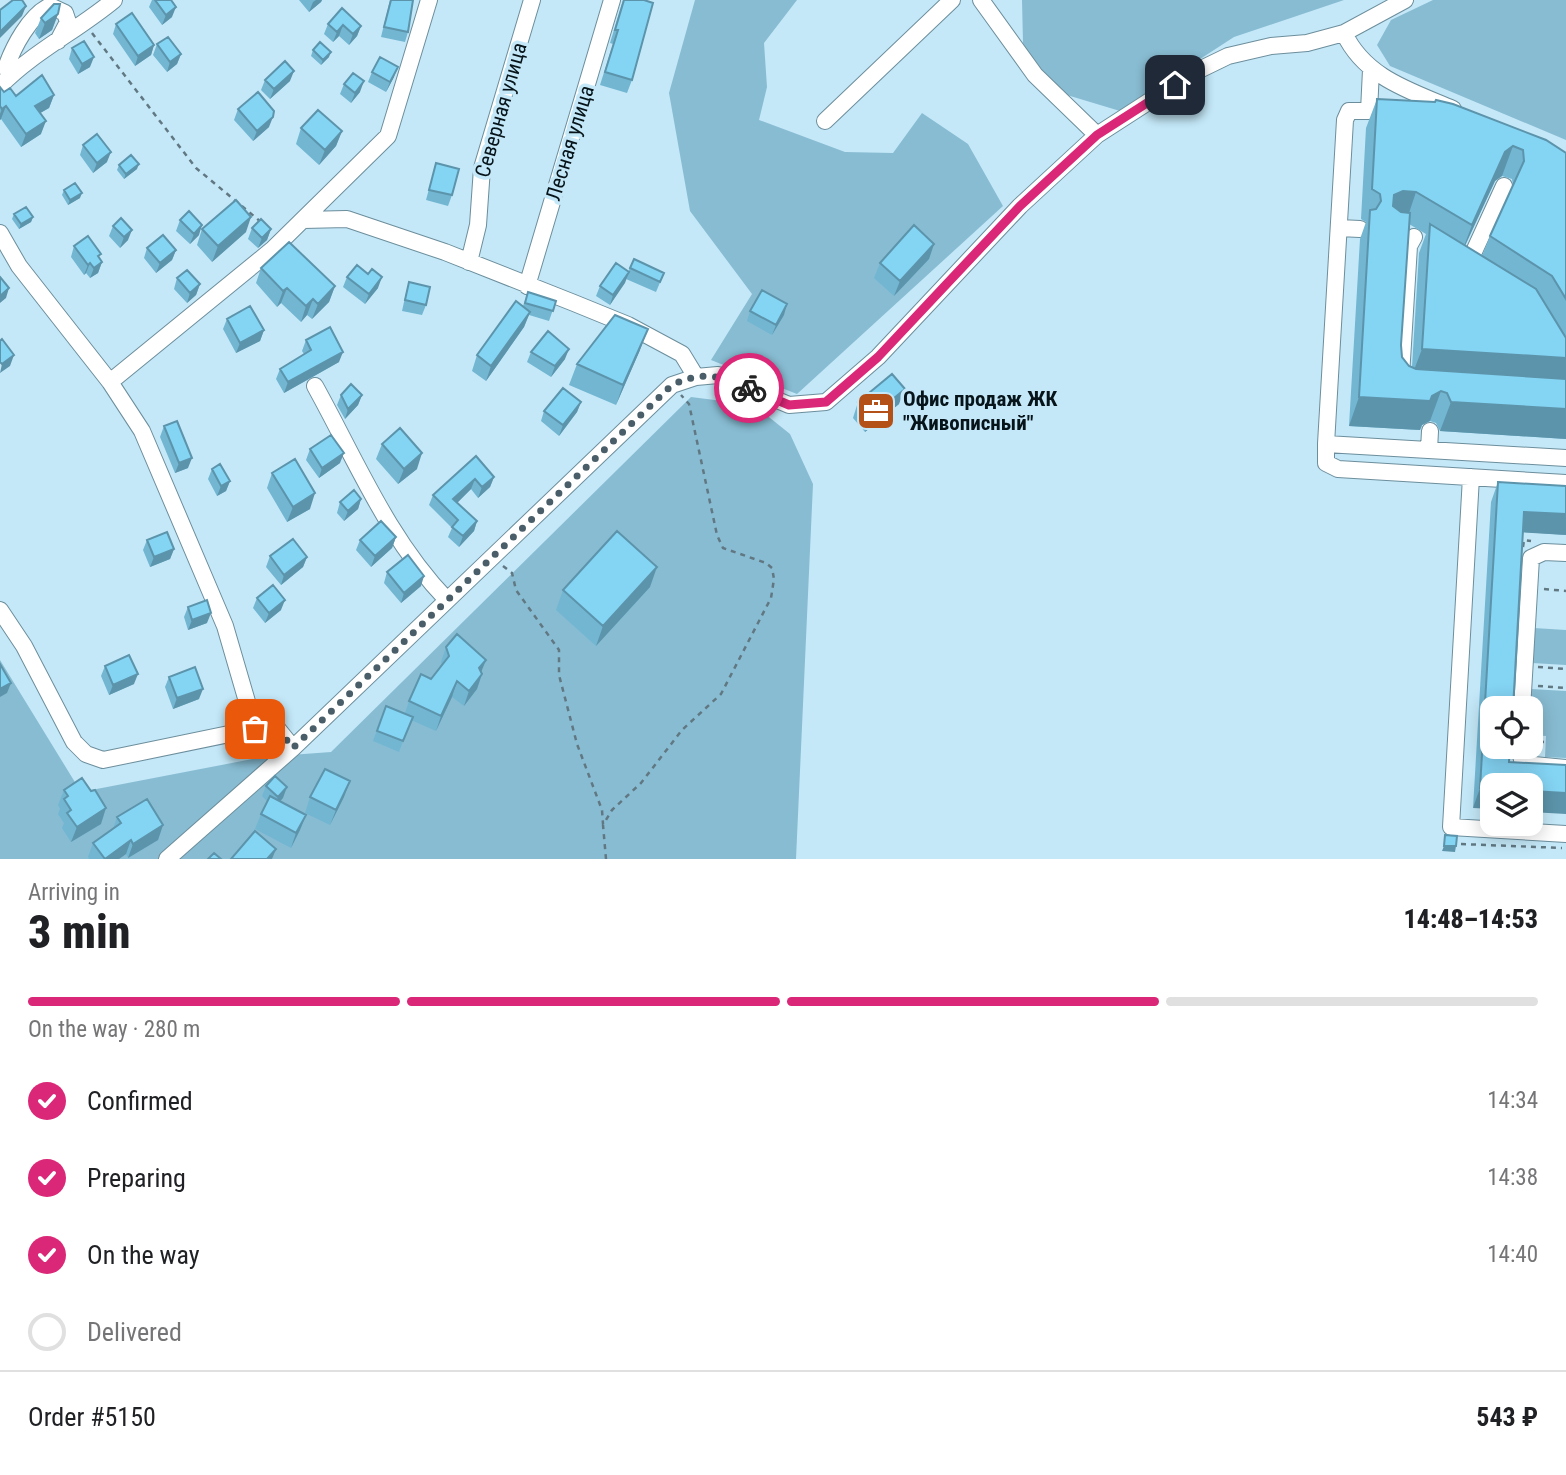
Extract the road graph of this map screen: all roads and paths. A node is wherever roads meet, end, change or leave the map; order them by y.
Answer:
1 (114, 0) edge
2 (429, 0) edge
3 (532, 0) edge
4 (612, 0) edge
5 (953, 0) edge
6 (981, 0) edge
7 (1405, 0) edge
8 (41, 5) edge
9 (85, 24) junction
10 (1344, 33) junction
11 (54, 46) junction
12 (1371, 71) junction
13 (12, 73) junction
14 (0, 86) edge
15 (1472, 117) edge
16 (825, 121) dead end
17 (1097, 135) junction
18 (1504, 186) dead end
19 (327, 196) junction
20 (340, 219) junction
21 (303, 220) junction
22 (264, 224) edge
23 (1339, 228) junction
24 (1360, 229) dead end
25 (0, 233) edge
26 (1413, 237) edge
27 (469, 262) junction
28 (1466, 270) edge
29 (527, 286) junction
30 (696, 377) junction
31 (110, 382) junction
32 (672, 385) junction
33 (315, 386) dead end
34 (1413, 389) edge
35 (1430, 431) dead end
36 (1326, 444) junction
37 (1429, 450) junction
38 (1566, 458) edge
39 (1471, 477) junction
40 (1566, 483) edge
41 (1566, 553) edge
42 (493, 556) junction
43 (1537, 589) dead end
44 (1566, 591) edge
45 (447, 600) junction
46 (0, 610) edge
47 (1536, 667) dead end
48 (1566, 669) edge
49 (1535, 686) dead end
50 (1566, 688) edge
51 (1523, 696) edge
52 (255, 729) junction
53 (293, 748) junction
54 (1522, 759) edge
55 (1566, 768) edge
56 (603, 825) junction
57 (1566, 834) edge
58 (167, 859) edge
59 (606, 859) edge

1 - 9 street
2 - 19 street
3 - 27 street, Северная улица
4 - 29 street, Лесная улица
5 - 16 street
6 - 17 street
7 - 10 street
8 - 11 street
8 - 13 street
9 - 11 street
9 - 22 path
10 - 12 street
10 - 17 street
11 - 13 street
12 - 15 street
12 - 23 street
13 - 14 street
17 - 30 street
18 - 28 street
19 - 20 street
19 - 21 street
20 - 21 street
20 - 27 street
21 - 31 street
23 - 24 street
23 - 36 street
25 - 31 street
26 - 34 street
27 - 29 street
29 - 30 street
30 - 32 street
31 - 52 street
32 - 42 street
32 - 56 path
33 - 45 street
35 - 37 street
36 - 37 street
36 - 39 street
37 - 38 street
39 - 40 street
39 - 57 street
41 - 51 street
42 - 45 street
42 - 56 path
43 - 44 path
45 - 53 street
46 - 52 street
47 - 48 path
49 - 50 path
52 - 53 street
53 - 58 street
54 - 55 street
56 - 59 path

